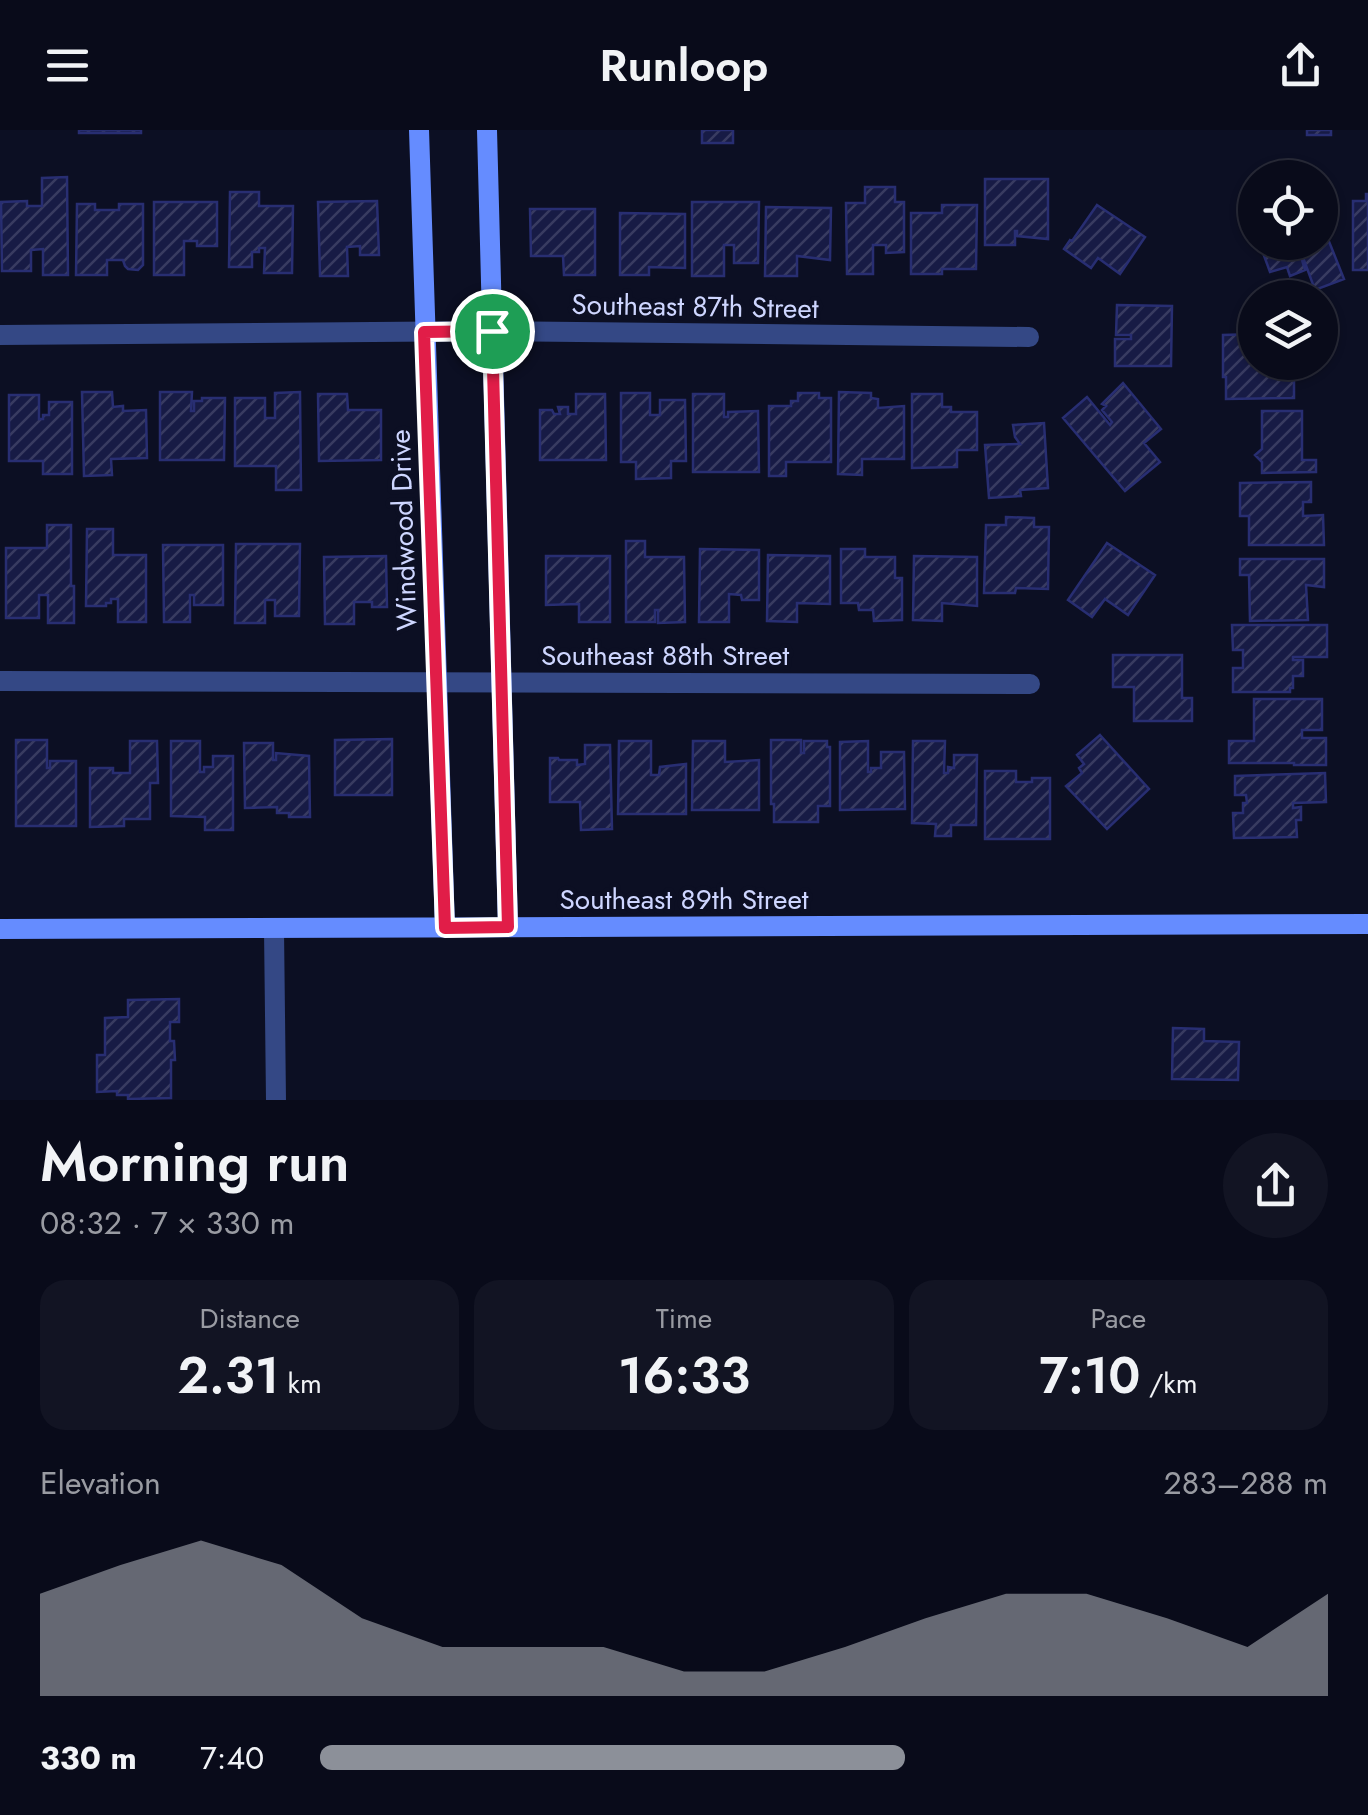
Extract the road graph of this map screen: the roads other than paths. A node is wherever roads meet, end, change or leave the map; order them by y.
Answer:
1 (419, 130) edge
2 (487, 130) edge
3 (492, 331) junction
4 (424, 332) junction
5 (0, 335) edge
6 (1029, 337) dead end
7 (0, 681) edge
8 (436, 681) junction
9 (503, 681) junction
10 (1030, 684) dead end
11 (1368, 924) edge
12 (508, 927) junction
13 (274, 928) junction
14 (445, 928) junction
15 (0, 929) edge
16 (276, 1100) edge

1 - 4 street, Windwood Drive
2 - 3 street
3 - 4 street, Southeast 87th Street
3 - 6 street, Southeast 87th Street
3 - 9 street
4 - 5 street, Southeast 87th Street
4 - 8 street, Windwood Drive
7 - 8 street, Southeast 88th Street
8 - 9 street, Southeast 88th Street
8 - 14 street, Windwood Drive
9 - 10 street, Southeast 88th Street
9 - 12 street
11 - 12 street, Southeast 89th Street
12 - 14 street, Southeast 89th Street
13 - 14 street, Southeast 89th Street
13 - 15 street, Southeast 89th Street
13 - 16 street

